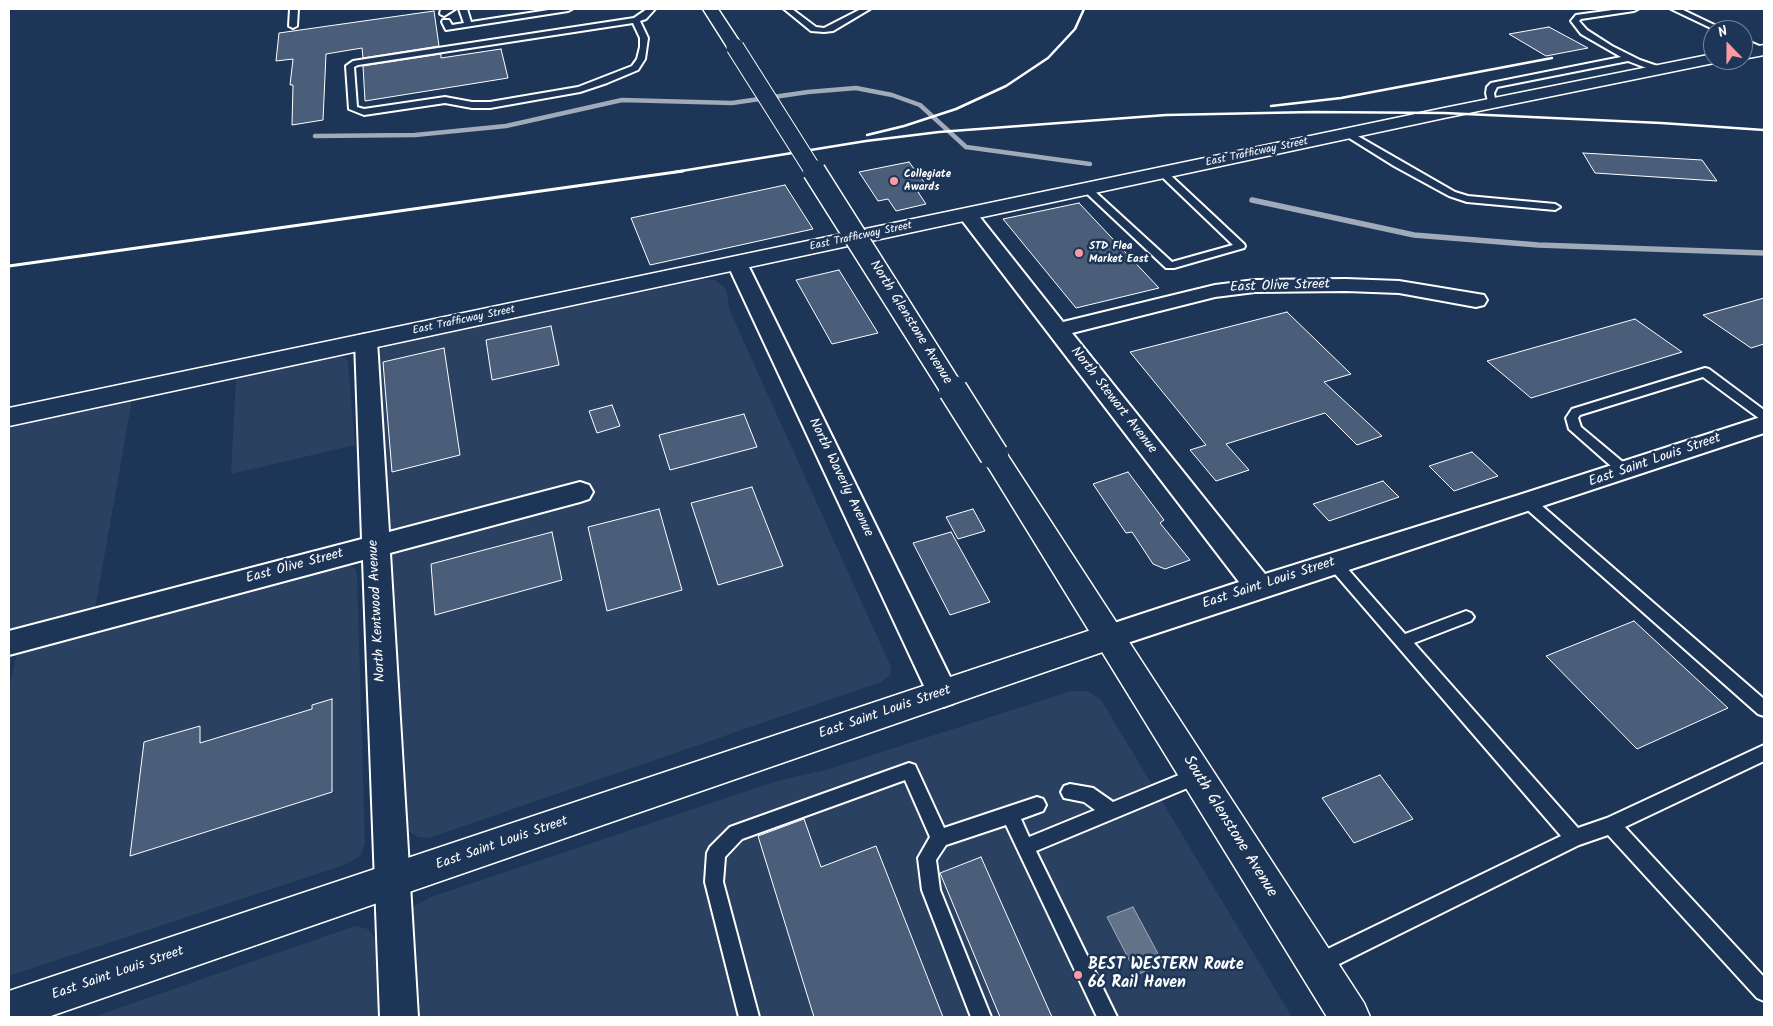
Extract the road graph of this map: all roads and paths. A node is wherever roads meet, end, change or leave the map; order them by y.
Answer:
1 (294, 9) edge
2 (463, 9) edge
3 (568, 9) edge
4 (651, 9) edge
5 (711, 9) edge
6 (788, 9) edge
7 (866, 9) edge
8 (1634, 9) edge
9 (1675, 9) edge
10 (447, 15) edge
11 (636, 20) junction
12 (1703, 22) edge
13 (468, 25) junction
14 (293, 26) dead end
15 (1630, 58) junction
16 (1703, 61) edge
17 (1660, 70) junction
18 (1562, 72) junction
19 (1585, 84) junction
20 (1492, 104) junction
21 (1349, 134) junction
22 (1163, 173) junction
23 (1087, 189) junction
24 (1555, 207) dead end
25 (968, 214) junction
26 (737, 264) junction
27 (1476, 300) dead end
28 (1058, 330) junction
29 (366, 342) junction
30 (1764, 416) edge
31 (9, 417) edge
32 (1764, 424) edge
33 (1625, 471) junction
34 (580, 492) dead end
35 (1528, 502) junction
36 (375, 546) junction
37 (1334, 563) junction
38 (1259, 587) junction
39 (1466, 617) dead end
40 (1109, 637) junction
41 (1403, 641) junction
42 (9, 643) edge
43 (943, 694) junction
44 (1764, 709) edge
45 (1764, 753) edge
46 (1196, 776) junction
47 (1070, 792) dead end
48 (1037, 805) dead end
49 (1111, 811) junction
50 (1010, 815) junction
51 (1611, 824) junction
52 (940, 838) junction
53 (1575, 838) junction
54 (1025, 847) junction
55 (392, 881) junction
56 (1315, 965) junction
57 (1764, 991) edge
58 (9, 1011) edge
59 (399, 1017) edge
60 (749, 1017) edge
61 (981, 1017) edge
62 (1107, 1017) edge
63 (1350, 1017) edge

1 - 14 lane
2 - 13 lane
3 - 13 lane
4 - 11 lane
5 - 40 main road, North Glenstone Avenue, bridge
6 - 7 lane
8 - 15 lane
9 - 12 lane
10 - 13 lane
11 - 11 lane
15 - 17 lane
15 - 18 lane
16 - 17 main road, East Trafficway Street
17 - 19 main road, East Trafficway Street
18 - 19 lane
18 - 20 lane
19 - 20 main road, East Trafficway Street
20 - 21 main road, East Trafficway Street
21 - 22 main road, East Trafficway Street
21 - 24 lane
22 - 23 main road, East Trafficway Street
22 - 23 lane
23 - 25 main road, East Trafficway Street
25 - 26 main road, East Trafficway Street
25 - 28 street, North Stewart Avenue
26 - 29 main road, East Trafficway Street
26 - 43 street, North Waverly Avenue
27 - 28 street, East Olive Street
28 - 38 street, North Stewart Avenue
29 - 31 main road, East Trafficway Street
29 - 36 street, North Kentwood Avenue
30 - 33 lane
32 - 33 street, East Saint Louis Street
33 - 35 street, East Saint Louis Street
34 - 36 street, East Olive Street
35 - 37 street, East Saint Louis Street
35 - 44 lane
36 - 42 street, East Olive Street
36 - 55 street, North Kentwood Avenue
37 - 38 street, East Saint Louis Street
37 - 41 lane
38 - 40 street, East Saint Louis Street
39 - 41 lane
40 - 43 main road, East Saint Louis Street
40 - 46 main road, South Glenstone Avenue
41 - 53 lane
43 - 55 main road, East Saint Louis Street
45 - 51 lane
46 - 49 lane
46 - 56 main road, South Glenstone Avenue
47 - 49 lane
48 - 50 lane
49 - 54 lane
50 - 52 lane
50 - 54 lane
51 - 53 lane
51 - 57 lane
52 - 60 lane
52 - 61 lane
53 - 56 lane
54 - 62 lane
55 - 58 main road, East Saint Louis Street
55 - 59 street, North Kentwood Avenue
56 - 63 main road, South Glenstone Avenue

